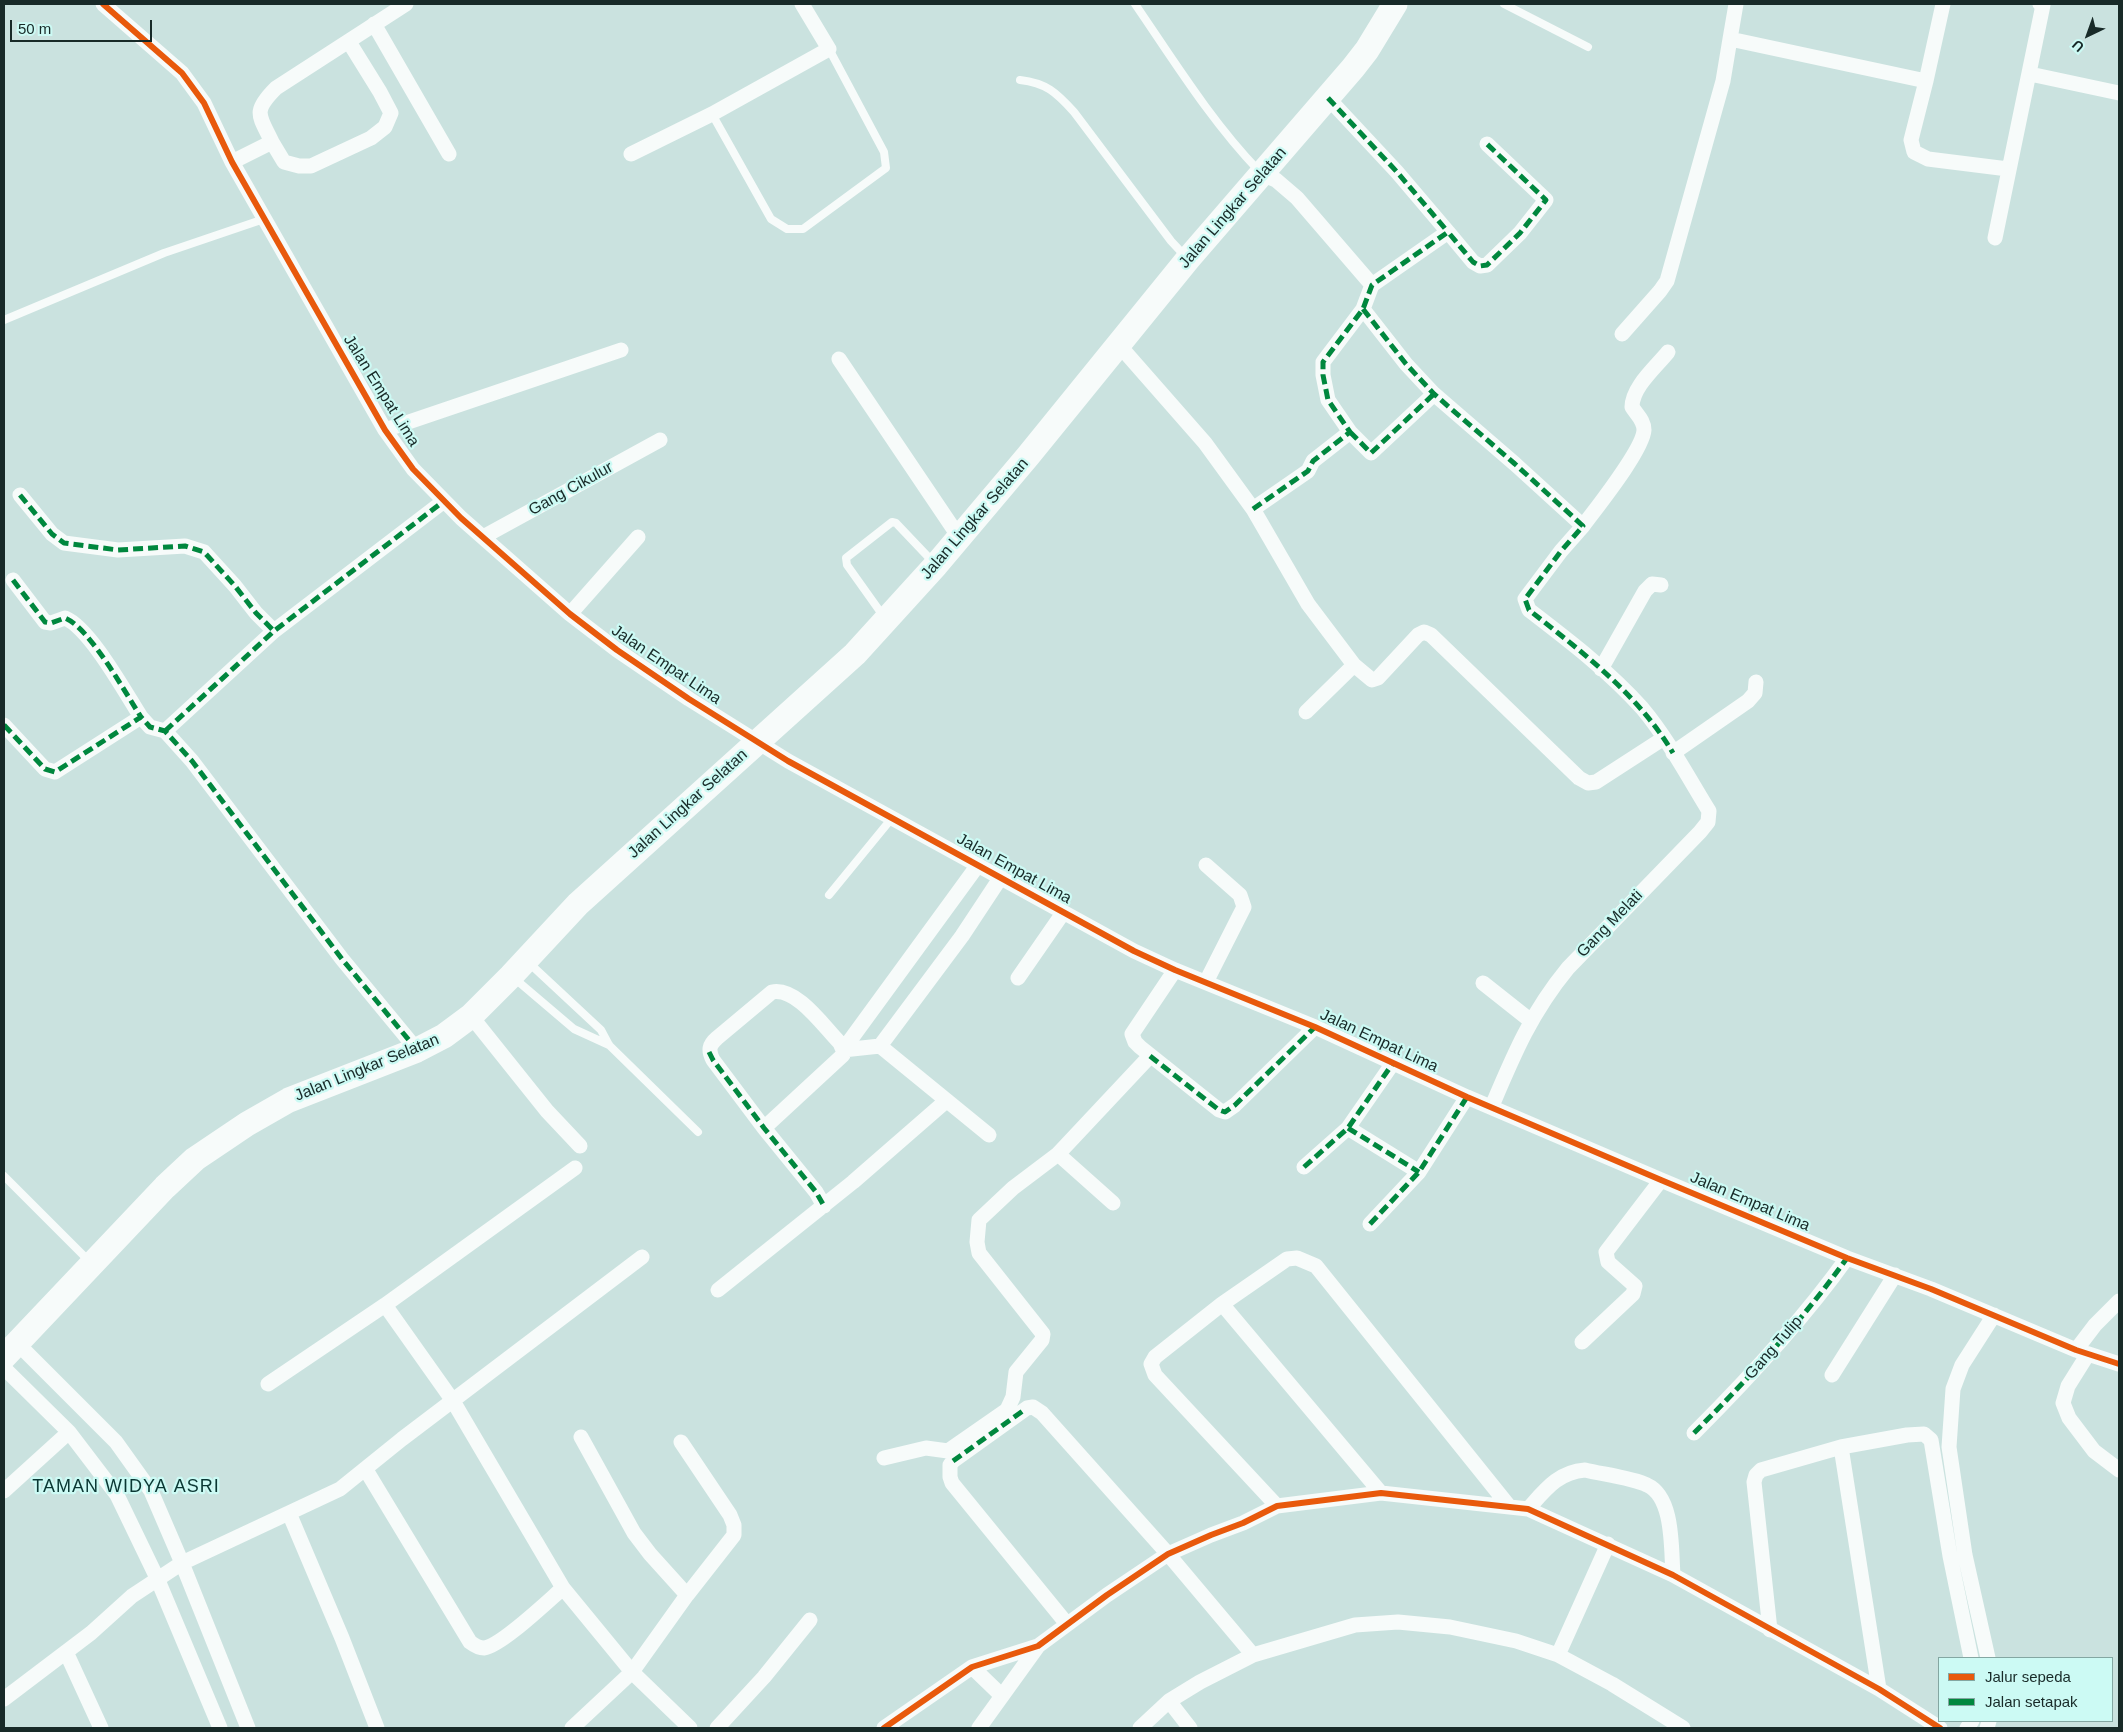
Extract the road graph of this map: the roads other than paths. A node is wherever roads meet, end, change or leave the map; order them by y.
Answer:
1 (103, 4) edge
2 (406, 4) edge
3 (802, 4) edge
4 (1135, 4) edge
5 (1395, 4) edge
6 (1504, 4) edge
7 (1736, 4) edge
8 (1944, 4) edge
9 (2042, 4) edge
10 (374, 24) junction
11 (348, 42) junction
12 (1729, 45) junction
13 (1588, 47) dead end
14 (829, 49) junction
15 (2030, 74) junction
16 (1020, 80) dead end
17 (1926, 80) junction
18 (2119, 93) edge
19 (1328, 98) junction
20 (712, 114) junction
21 (272, 142) junction
22 (1487, 144) dead end
23 (449, 154) dead end
24 (631, 154) dead end
25 (232, 162) junction
26 (2008, 169) junction
27 (1262, 174) junction
28 (264, 219) junction
29 (1448, 232) junction
30 (1995, 238) dead end
31 (1188, 260) junction
32 (1372, 285) junction
33 (1363, 309) junction
34 (4, 320) edge
35 (1622, 334) dead end
36 (1119, 345) junction
37 (621, 350) dead end
38 (1668, 352) dead end
39 (839, 359) dead end
40 (1434, 394) junction
41 (385, 430) junction
42 (1350, 432) junction
43 (660, 440) dead end
44 (20, 495) dead end
45 (444, 501) junction
46 (1253, 509) junction
47 (1584, 526) junction
48 (483, 537) junction
49 (638, 537) dead end
50 (959, 537) junction
51 (936, 565) junction
52 (13, 580) dead end
53 (1661, 585) dead end
54 (570, 614) junction
55 (887, 621) junction
56 (274, 631) junction
57 (1354, 665) junction
58 (1601, 669) junction
59 (1756, 682) dead end
60 (1306, 712) dead end
61 (141, 717) junction
62 (4, 725) edge
63 (165, 731) junction
64 (1664, 738) junction
65 (757, 742) junction
66 (1673, 753) junction
67 (892, 818) junction
68 (1206, 865) dead end
69 (978, 866) junction
70 (1001, 877) junction
71 (829, 895) dead end
72 (1064, 913) junction
73 (519, 968) junction
74 (1175, 970) junction
75 (1018, 978) dead end
76 (1206, 982) junction
77 (1483, 983) dead end
78 (471, 1016) junction
79 (1531, 1021) junction
80 (1315, 1027) junction
81 (609, 1045) junction
82 (880, 1046) junction
83 (417, 1050) junction
84 (843, 1050) junction
85 (1150, 1056) junction
86 (1393, 1063) junction
87 (1467, 1097) junction
88 (946, 1101) junction
89 (1492, 1106) junction
90 (764, 1128) junction
91 (1348, 1128) junction
92 (698, 1132) dead end
93 (989, 1135) dead end
94 (580, 1146) dead end
95 (1058, 1154) junction
96 (1304, 1167) dead end
97 (575, 1168) dead end
98 (1419, 1172) junction
99 (4, 1176) edge
100 (1661, 1180) junction
101 (1113, 1203) dead end
102 (824, 1206) junction
103 (1370, 1224) dead end
104 (642, 1257) dead end
105 (1848, 1258) junction
106 (85, 1272) junction
107 (1894, 1275) junction
108 (718, 1290) dead end
109 (2119, 1301) edge
110 (1222, 1304) junction
111 (385, 1305) junction
112 (1994, 1316) junction
113 (1582, 1342) dead end
114 (11, 1350) edge
115 (2082, 1352) junction
116 (2119, 1364) edge
117 (4, 1368) edge
118 (1832, 1375) dead end
119 (268, 1384) dead end
120 (453, 1401) junction
121 (69, 1432) junction
122 (1694, 1433) dead end
123 (581, 1437) dead end
124 (680, 1442) dead end
125 (1841, 1447) junction
126 (884, 1458) dead end
127 (366, 1470) junction
128 (2119, 1470) edge
129 (4, 1491) edge
130 (1381, 1493) junction
131 (1508, 1505) junction
132 (1277, 1506) junction
133 (1528, 1508) junction
134 (289, 1513) junction
135 (1608, 1544) junction
136 (1168, 1554) junction
137 (182, 1562) junction
138 (1673, 1575) junction
139 (157, 1578) junction
140 (563, 1588) junction
141 (687, 1594) junction
142 (810, 1620) dead end
143 (1067, 1624) junction
144 (1770, 1630) junction
145 (1038, 1646) junction
146 (66, 1652) junction
147 (1253, 1655) junction
148 (1558, 1655) junction
149 (1971, 1657) edge
150 (1988, 1657) edge
151 (972, 1667) junction
152 (632, 1672) junction
153 (1878, 1689) junction
154 (1002, 1695) junction
155 (4, 1699) edge
156 (1169, 1701) junction
157 (1658, 1714) junction
158 (101, 1728) edge
159 (220, 1728) edge
160 (248, 1728) edge
161 (377, 1728) edge
162 (572, 1728) edge
163 (690, 1728) edge
164 (717, 1728) edge
165 (884, 1728) edge
166 (979, 1728) edge
167 (1140, 1728) edge
168 (1190, 1728) edge
169 (1651, 1728) edge
170 (1683, 1728) edge
171 (1940, 1728) edge

1 - 25 street, Jalan Empat Lima
2 - 10 street
3 - 14 street
4 - 27 lane
5 - 19 highway, Jalan Lingkar Selatan
6 - 13 lane
7 - 12 street
8 - 17 street
9 - 15 street
10 - 11 street
10 - 23 street
11 - 21 street
11 - 21 street
12 - 17 street
12 - 35 street
14 - 20 street
14 - 20 lane
15 - 18 street
15 - 26 street
16 - 31 lane
17 - 26 street
19 - 27 highway, Jalan Lingkar Selatan
19 - 29 street
20 - 24 street
21 - 25 street
22 - 29 street
25 - 28 street, Jalan Empat Lima
26 - 30 street
27 - 31 highway, Jalan Lingkar Selatan
27 - 32 street
28 - 34 lane
28 - 41 street, Jalan Empat Lima
29 - 32 street
31 - 36 highway, Jalan Lingkar Selatan
32 - 33 street
33 - 40 street
33 - 42 street
36 - 46 street
36 - 50 highway, Jalan Lingkar Selatan
37 - 41 street
38 - 47 street
39 - 50 street
40 - 42 street
40 - 47 street
41 - 45 street, Jalan Empat Lima
42 - 46 street
43 - 48 street, Gang Cikulur
44 - 56 street
45 - 48 street, Jalan Empat Lima
45 - 56 street
46 - 57 street
47 - 58 street, Gang Melati
48 - 54 street, Jalan Empat Lima
49 - 54 street
50 - 51 highway, Jalan Lingkar Selatan
51 - 55 highway, Jalan Lingkar Selatan
51 - 55 lane
52 - 61 street
53 - 58 street
54 - 65 street, Jalan Empat Lima
55 - 65 highway, Jalan Lingkar Selatan
56 - 63 street
57 - 60 street
57 - 64 street
58 - 64 street, Gang Melati
59 - 66 street
61 - 62 street
61 - 63 street
63 - 83 street
64 - 66 street, Gang Melati
65 - 67 street, Jalan Empat Lima
65 - 73 highway, Jalan Lingkar Selatan
66 - 79 street, Gang Melati
67 - 69 street, Jalan Empat Lima
67 - 71 lane
68 - 76 street
69 - 70 street, Jalan Empat Lima
69 - 84 street
70 - 72 street, Jalan Empat Lima
70 - 82 street
72 - 74 street, Jalan Empat Lima
72 - 75 street
73 - 78 highway, Jalan Lingkar Selatan
73 - 81 lane
73 - 81 lane
74 - 76 street, Jalan Empat Lima
74 - 85 street
76 - 80 street, Jalan Empat Lima
77 - 79 street
78 - 83 highway, Jalan Lingkar Selatan
78 - 94 street
79 - 89 street, Gang Melati
80 - 85 street
80 - 86 street, Jalan Empat Lima
81 - 92 lane
82 - 84 street
82 - 88 street
83 - 106 highway, Jalan Lingkar Selatan
84 - 90 street
84 - 90 street
85 - 95 street
86 - 87 street, Jalan Empat Lima
86 - 91 street
87 - 89 street, Jalan Empat Lima
87 - 98 street
88 - 93 street
88 - 102 street
89 - 100 street, Jalan Empat Lima
90 - 102 street
91 - 96 street
91 - 98 street
95 - 101 street
95 - 126 street
97 - 111 street
98 - 103 street
99 - 106 lane
100 - 105 street, Jalan Empat Lima
100 - 113 street
102 - 108 street
104 - 120 street
105 - 107 street, Jalan Empat Lima
105 - 122 street, Gang Tulip
106 - 114 highway, Jalan Lingkar Selatan
107 - 112 street, Jalan Empat Lima
107 - 118 street
109 - 115 street
110 - 130 street
110 - 131 street
110 - 132 street
111 - 119 street
111 - 120 street
112 - 115 street, Jalan Empat Lima
112 - 150 street
114 - 137 street
115 - 116 street, Jalan Empat Lima
115 - 128 street
117 - 121 street
120 - 127 street
120 - 140 street
121 - 129 street
121 - 139 street
123 - 141 street
124 - 141 street
125 - 144 street
125 - 149 street
125 - 153 street
127 - 134 street
127 - 140 street
130 - 131 street
130 - 132 street
131 - 133 street
132 - 136 street
133 - 135 street
133 - 138 street
134 - 137 street
134 - 161 street
135 - 138 street
135 - 148 street
136 - 143 street
136 - 143 street
136 - 147 street
137 - 139 street
137 - 160 street
138 - 144 street
139 - 146 street
139 - 159 street
140 - 152 street
141 - 152 street
142 - 164 street
143 - 145 street
144 - 153 street
145 - 151 street
145 - 154 street
146 - 155 street
146 - 158 street
147 - 148 street
147 - 156 street
148 - 157 street
151 - 154 street
151 - 165 street
152 - 162 street
152 - 163 street
153 - 171 street
154 - 166 street
156 - 167 street
156 - 168 street
157 - 169 street
157 - 170 street

